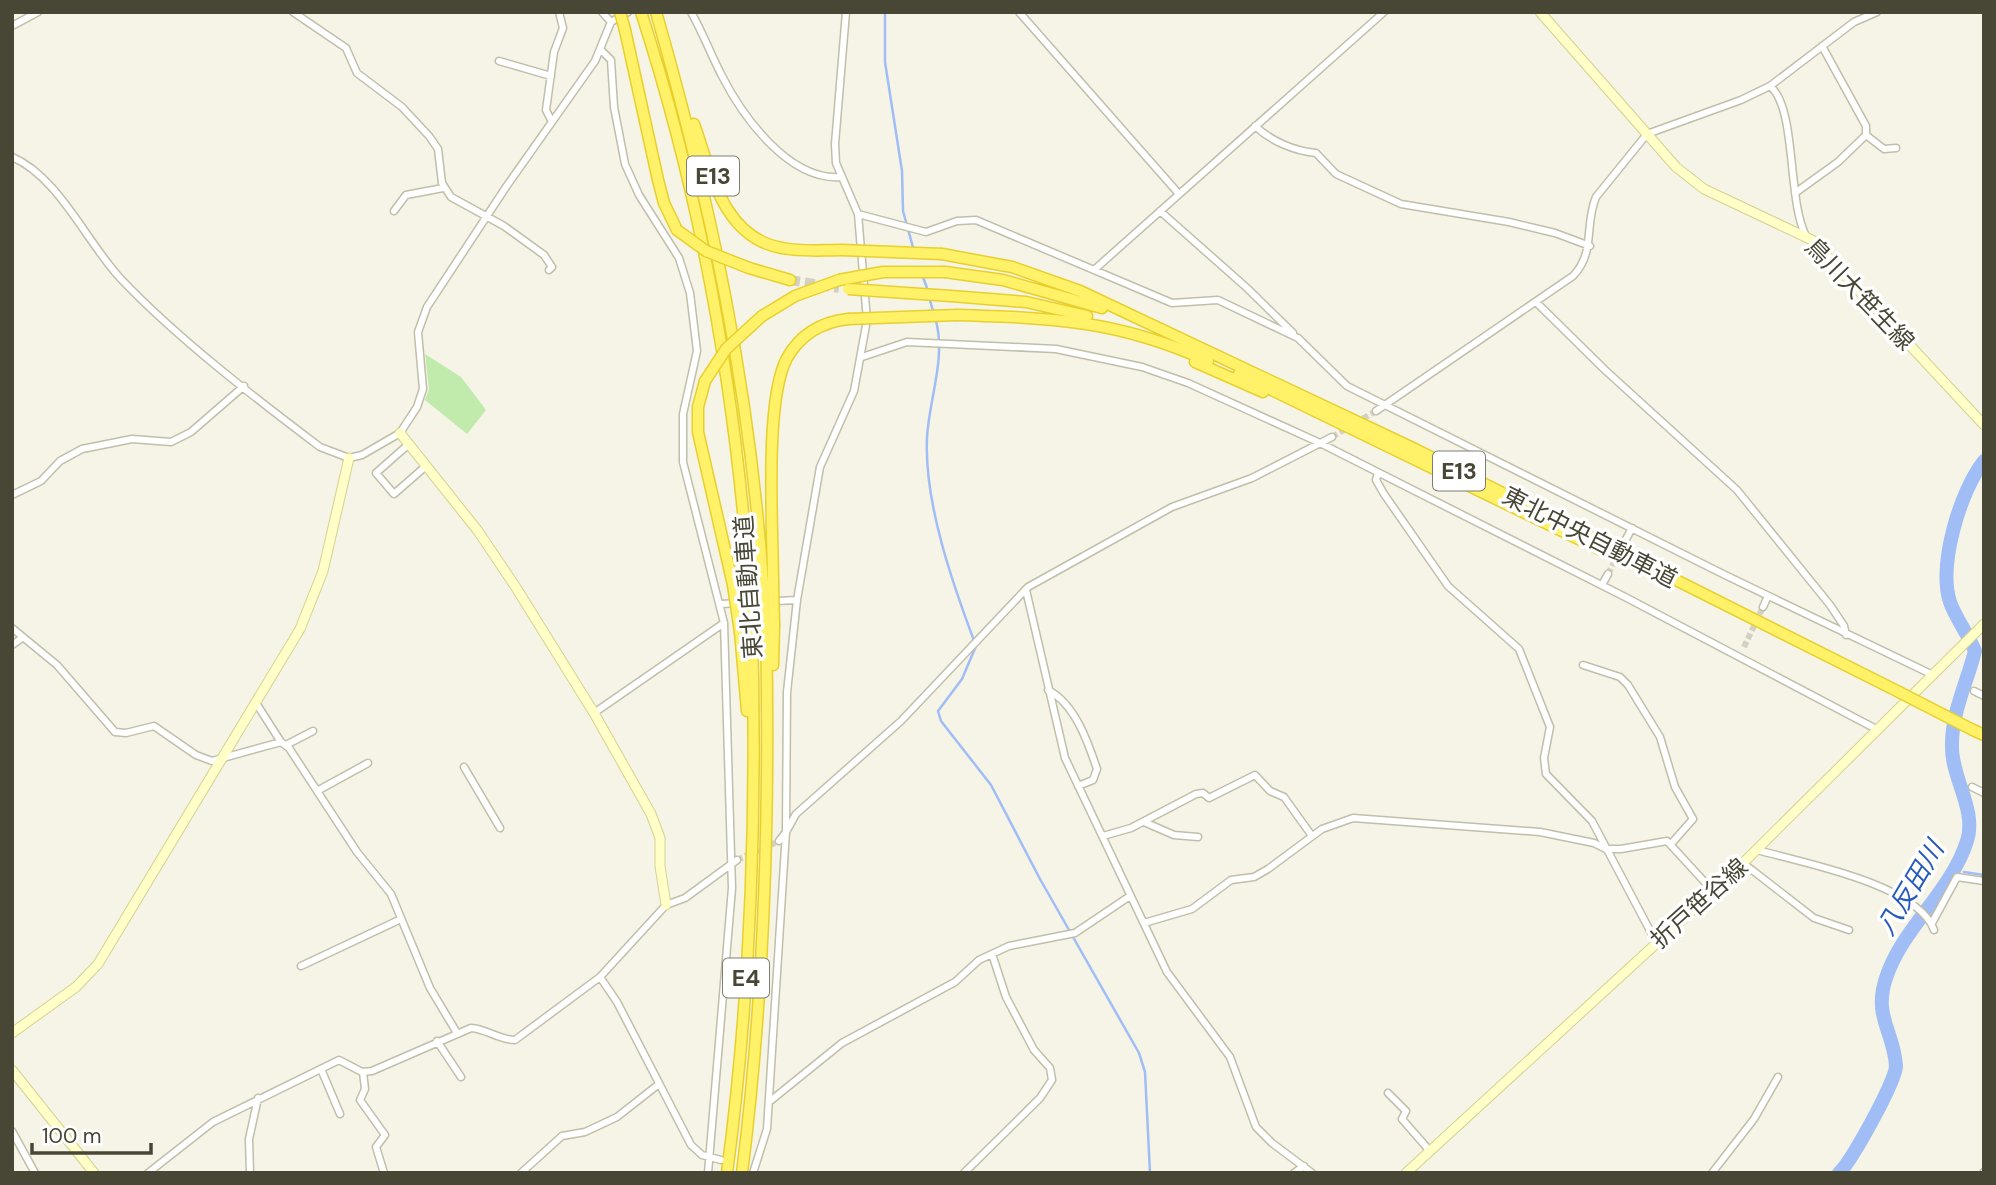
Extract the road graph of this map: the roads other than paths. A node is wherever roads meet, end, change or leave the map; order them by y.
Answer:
1 (38, 12) edge
2 (293, 12) edge
3 (567, 12) edge
4 (602, 12) edge
5 (620, 12) edge
6 (628, 12) edge
7 (691, 12) edge
8 (846, 12) edge
9 (1019, 12) edge
10 (1384, 12) edge
11 (1540, 12) edge
12 (1877, 12) edge
13 (642, 14) edge
14 (560, 15) edge
15 (657, 15) edge
16 (611, 22) junction
17 (12, 26) edge
18 (1822, 46) junction
19 (601, 50) junction
20 (499, 61) dead end
21 (551, 76) junction
22 (1770, 86) junction
23 (552, 122) junction
24 (1255, 127) junction
25 (1647, 134) junction
26 (1867, 135) junction
27 (1896, 148) dead end
28 (12, 157) edge
29 (841, 177) junction
30 (443, 187) junction
31 (1795, 193) junction
32 (1179, 194) junction
33 (394, 211) dead end
34 (1160, 211) junction
35 (858, 214) junction
36 (488, 215) junction
37 (1806, 236) junction
38 (1590, 246) junction
39 (549, 270) dead end
40 (1094, 270) junction
41 (790, 281) tunnel mouth
42 (842, 286) junction
43 (1537, 303) junction
44 (1150, 325) junction
45 (1146, 337) junction
46 (1298, 338) junction
47 (862, 358) junction
48 (244, 386) junction
49 (1296, 397) junction
50 (1385, 405) junction
51 (1376, 411) tunnel mouth
52 (1984, 425) edge
53 (400, 433) junction
54 (1332, 437) tunnel mouth
55 (1320, 443) junction
56 (409, 444) junction
57 (349, 458) junction
58 (426, 466) junction
59 (1378, 473) junction
60 (12, 495) edge
61 (1632, 528) junction
62 (1625, 541) tunnel mouth
63 (1608, 574) tunnel mouth
64 (768, 583) junction
65 (1602, 585) junction
66 (1026, 590) junction
67 (1768, 596) junction
68 (797, 600) junction
69 (721, 604) junction
70 (1763, 607) tunnel mouth
71 (724, 623) junction
72 (12, 628) edge
73 (1981, 628) edge
74 (1846, 635) junction
75 (22, 638) junction
76 (12, 645) edge
77 (1744, 647) tunnel mouth
78 (1739, 657) junction
79 (1583, 664) dead end
80 (1933, 675) junction
81 (1048, 690) junction
82 (1974, 691) dead end
83 (1984, 696) edge
84 (256, 704) junction
85 (594, 713) junction
86 (1878, 730) junction
87 (313, 732) dead end
88 (1979, 732) edge
89 (284, 744) junction
90 (226, 757) junction
91 (368, 763) dead end
92 (464, 767) dead end
93 (754, 783) junction
94 (1077, 786) junction
95 (1972, 787) dead end
96 (317, 792) junction
97 (1984, 793) edge
98 (768, 804) joint
99 (1144, 822) junction
100 (500, 828) dead end
101 (786, 832) junction
102 (1103, 836) junction
103 (1312, 836) junction
104 (1198, 837) dead end
105 (779, 841) tunnel mouth
106 (1671, 844) junction
107 (1606, 849) junction
108 (1757, 850) junction
109 (734, 861) junction
110 (1743, 863) junction
111 (1984, 881) edge
112 (1713, 891) junction
113 (1130, 896) junction
114 (666, 905) junction
115 (401, 919) junction
116 (1930, 921) junction
117 (1143, 923) junction
118 (1849, 930) dead end
119 (1934, 930) dead end
120 (1657, 942) junction
121 (992, 954) junction
122 (301, 966) dead end
123 (600, 977) junction
124 (12, 1033) edge
125 (457, 1033) junction
126 (437, 1041) junction
127 (321, 1069) junction
128 (12, 1070) edge
129 (363, 1072) junction
130 (461, 1077) dead end
131 (1778, 1077) dead end
132 (659, 1084) junction
133 (1388, 1093) dead end
134 (258, 1098) junction
135 (769, 1102) junction
136 (340, 1114) dead end
137 (12, 1131) edge
138 (15, 1142) edge
139 (1429, 1150) junction
140 (709, 1156) junction
141 (721, 1160) dead end
142 (1304, 1166) junction
143 (34, 1173) edge
144 (94, 1173) edge
145 (148, 1173) edge
146 (250, 1173) edge
147 (384, 1173) edge
148 (521, 1173) edge
149 (708, 1173) edge
150 (727, 1173) edge
151 (742, 1173) edge
152 (753, 1173) edge
153 (964, 1173) edge
154 (1294, 1173) edge
155 (1312, 1173) edge
156 (1406, 1173) edge
157 (1712, 1173) edge

1 - 17 street
2 - 30 street
3 - 14 street
4 - 16 street
5 - 41 highway, E13, bridge
6 - 16 street
7 - 29 street
8 - 29 street
9 - 32 street
10 - 24 street
11 - 25 street, 鳥川大笹生線
12 - 18 street
13 - 93 highway, 東北自動車道 / E4, bridge
14 - 21 street
15 - 44 highway, E13, bridge
15 - 64 highway, 東北自動車道
16 - 19 street
18 - 22 street
18 - 26 street
19 - 23 street
19 - 69 street
20 - 21 street
21 - 23 street
22 - 25 street
22 - 31 street
23 - 36 street
24 - 32 street
24 - 38 street
25 - 37 street, 鳥川大笹生線
25 - 38 street
26 - 27 street
26 - 31 street
28 - 48 street
29 - 35 street
30 - 33 street
30 - 36 street
31 - 37 street
32 - 34 street
34 - 40 street
34 - 46 street
35 - 40 street
35 - 47 street
36 - 39 street
36 - 53 street
37 - 52 street, 鳥川大笹生線
38 - 43 street
40 - 46 street
42 - 44 highway, E13, bridge
42 - 45 highway, E13, bridge
42 - 93 highway, E13, bridge
43 - 50 street
43 - 74 street
44 - 49 highway, 東北中央自動車道 / E13
45 - 49 highway, 東北中央自動車道 / E13
45 - 64 highway, E13, bridge
46 - 50 street
47 - 55 street
47 - 68 street
48 - 57 street
48 - 60 street
49 - 88 highway, 東北中央自動車道 / E13, bridge
50 - 51 street
50 - 61 street
53 - 56 street
53 - 57 street
54 - 55 street
55 - 59 street
55 - 66 street
56 - 58 street
56 - 58 street
57 - 84 street
58 - 85 street
59 - 65 street
59 - 107 street
61 - 62 street
61 - 67 street
63 - 65 street
64 - 98 highway, E13, bridge
65 - 78 street
66 - 81 street
66 - 101 street
67 - 70 street
67 - 74 street
68 - 69 street
68 - 101 street
69 - 71 street
71 - 85 street
71 - 109 street
72 - 75 street
73 - 80 street, 折戸笹谷線
74 - 80 street
75 - 76 street
75 - 90 street
77 - 78 street
78 - 86 street
79 - 106 street
80 - 86 street, 折戸笹谷線
81 - 94 street
81 - 94 street
82 - 83 street
84 - 89 street
84 - 90 street
85 - 114 street
86 - 108 street, 折戸笹谷線
87 - 89 street
89 - 90 street
89 - 96 street
90 - 124 street
91 - 96 street
92 - 100 street
93 - 150 highway, 東北自動車道 / E4
94 - 102 street
95 - 97 street
96 - 115 street
98 - 151 highway, E4
99 - 102 street
99 - 103 street
99 - 104 street
101 - 105 street
101 - 135 street
102 - 113 street
103 - 107 street
103 - 117 street
106 - 107 street
106 - 112 street
107 - 120 street
108 - 110 street, 折戸笹谷線
108 - 116 street
109 - 114 street
109 - 140 street
110 - 112 street, 折戸笹谷線
110 - 118 street
111 - 116 street
112 - 120 street, 折戸笹谷線
113 - 117 street
113 - 121 street
114 - 123 street
115 - 122 street
115 - 125 street
116 - 119 street
117 - 142 street
120 - 139 street, 折戸笹谷線
121 - 135 street
121 - 153 street
123 - 125 street
123 - 132 street
125 - 126 street
126 - 129 street
126 - 130 street
127 - 129 street
127 - 134 street
127 - 136 street
128 - 144 street
129 - 147 street
131 - 157 street
132 - 140 street
132 - 148 street
133 - 139 street
134 - 145 street
134 - 146 street
135 - 152 street
137 - 138 street
138 - 143 street
139 - 156 street, 折戸笹谷線
140 - 141 street
140 - 149 street
142 - 154 street
142 - 155 street

